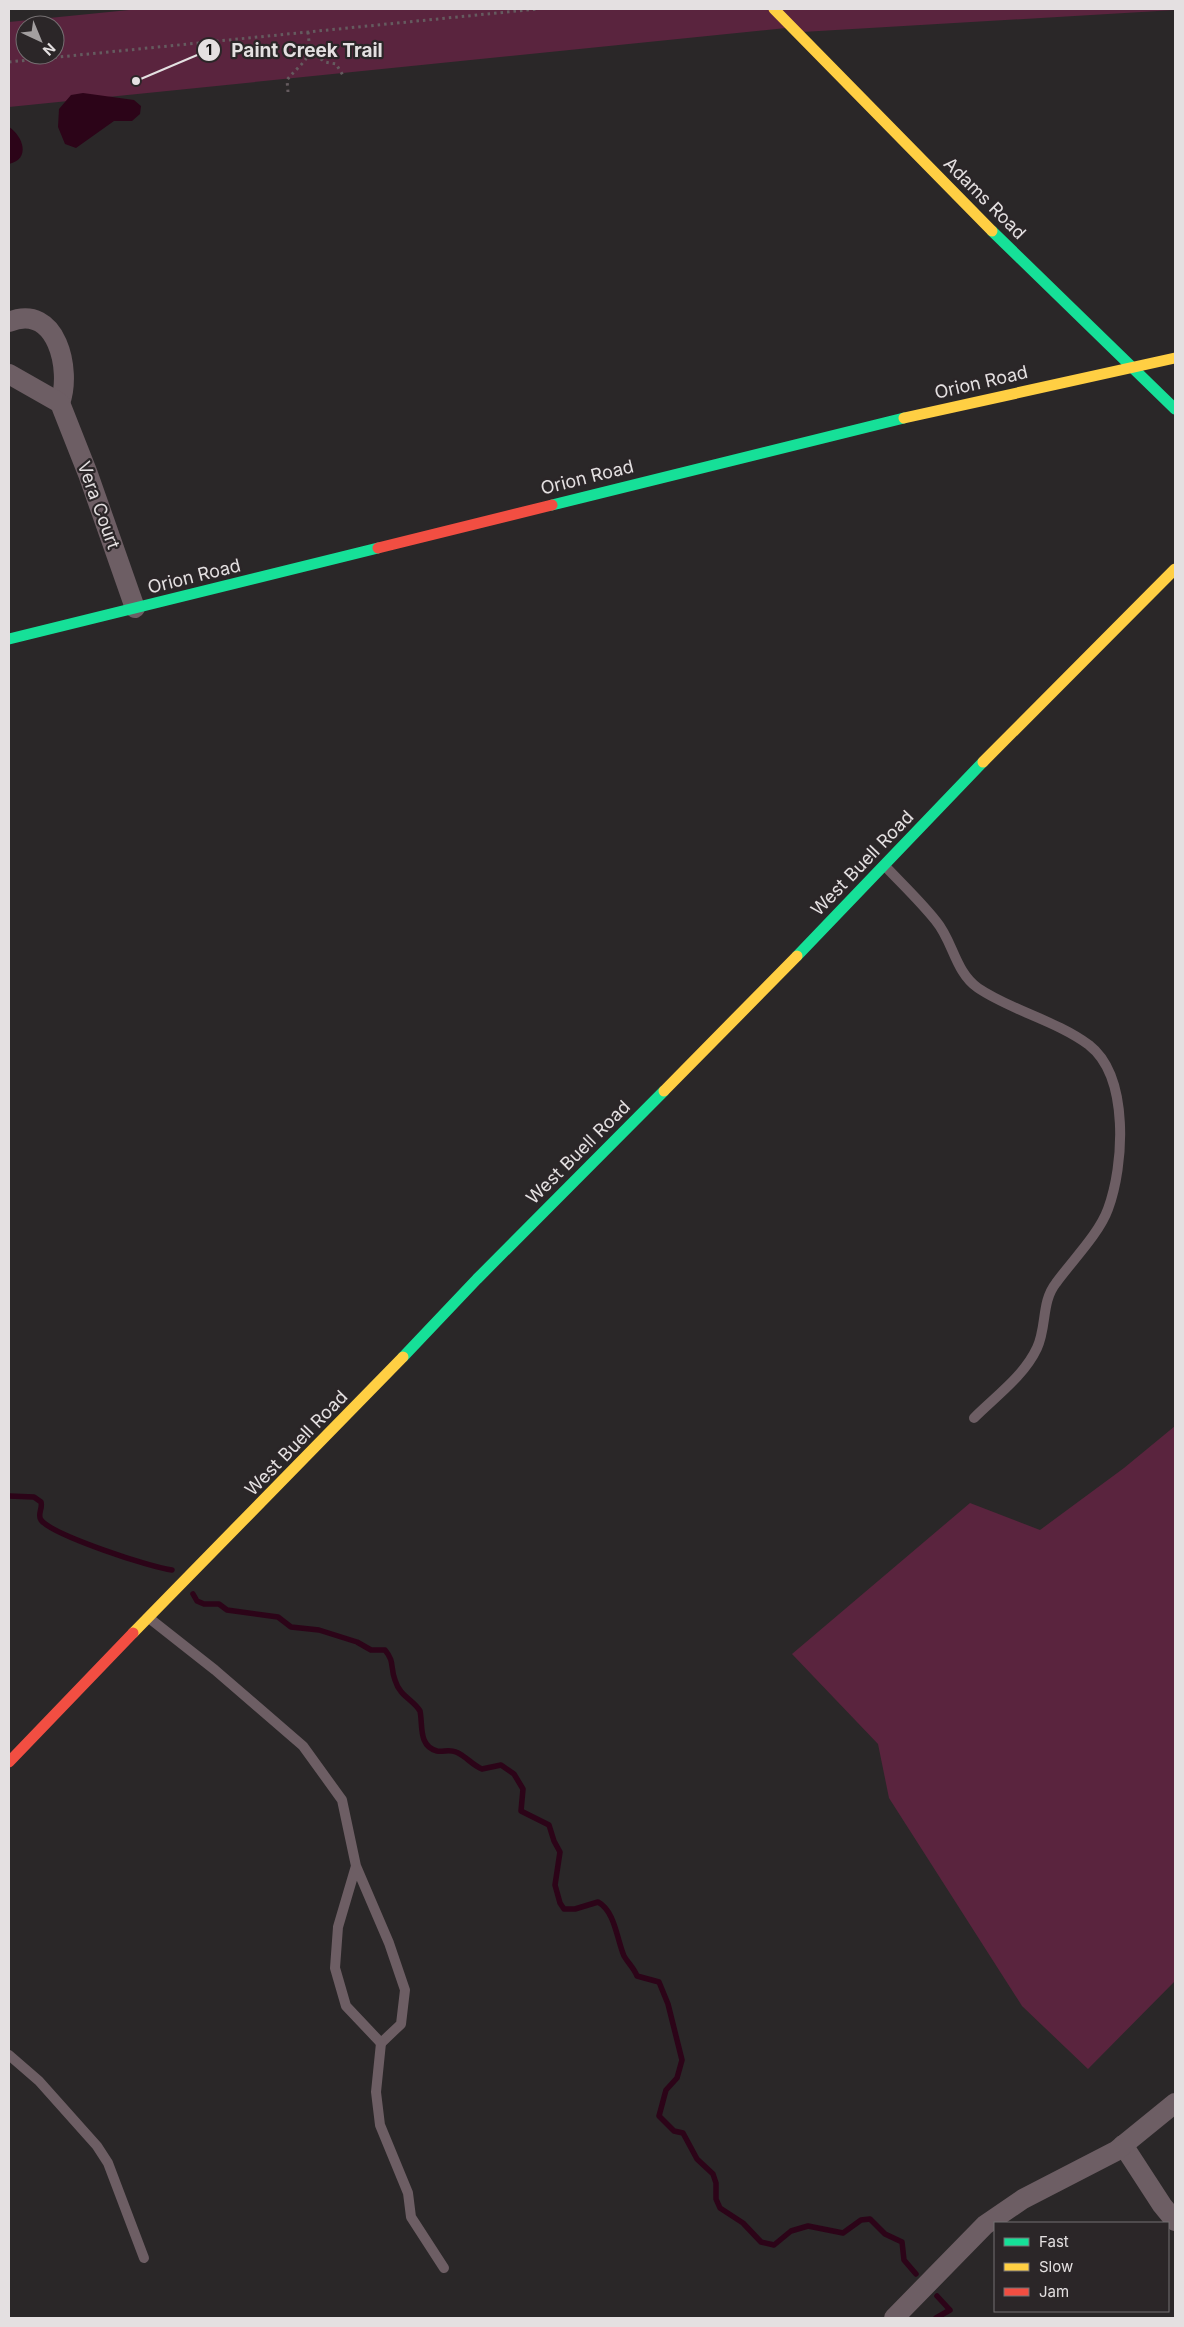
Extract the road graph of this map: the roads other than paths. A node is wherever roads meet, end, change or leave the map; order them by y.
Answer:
1 (774, 9) edge
2 (9, 322) edge
3 (1175, 358) edge
4 (1130, 368) junction
5 (9, 374) edge
6 (60, 403) junction
7 (1175, 408) edge
8 (1175, 569) edge
9 (135, 608) junction
10 (9, 639) edge
11 (884, 865) junction
12 (974, 1418) dead end
13 (148, 1617) junction
14 (9, 1762) edge
15 (356, 1866) junction
16 (381, 2043) junction
17 (9, 2055) edge
18 (1175, 2103) edge
19 (1123, 2145) junction
20 (1175, 2221) edge
21 (144, 2258) dead end
22 (444, 2268) dead end
23 (894, 2318) edge

1 - 4 street, Adams Road
2 - 6 street, Vera Court
3 - 4 street, Orion Road
4 - 7 street, Adams Road
4 - 9 street, Orion Road
5 - 6 street
6 - 9 street, Vera Court
8 - 11 street, West Buell Road
9 - 10 street, Orion Road
11 - 12 lane
11 - 13 street, West Buell Road
13 - 14 street, West Buell Road
13 - 15 lane
15 - 16 lane
15 - 16 lane
16 - 22 lane
17 - 21 lane
18 - 19 street
19 - 20 street
19 - 23 street

